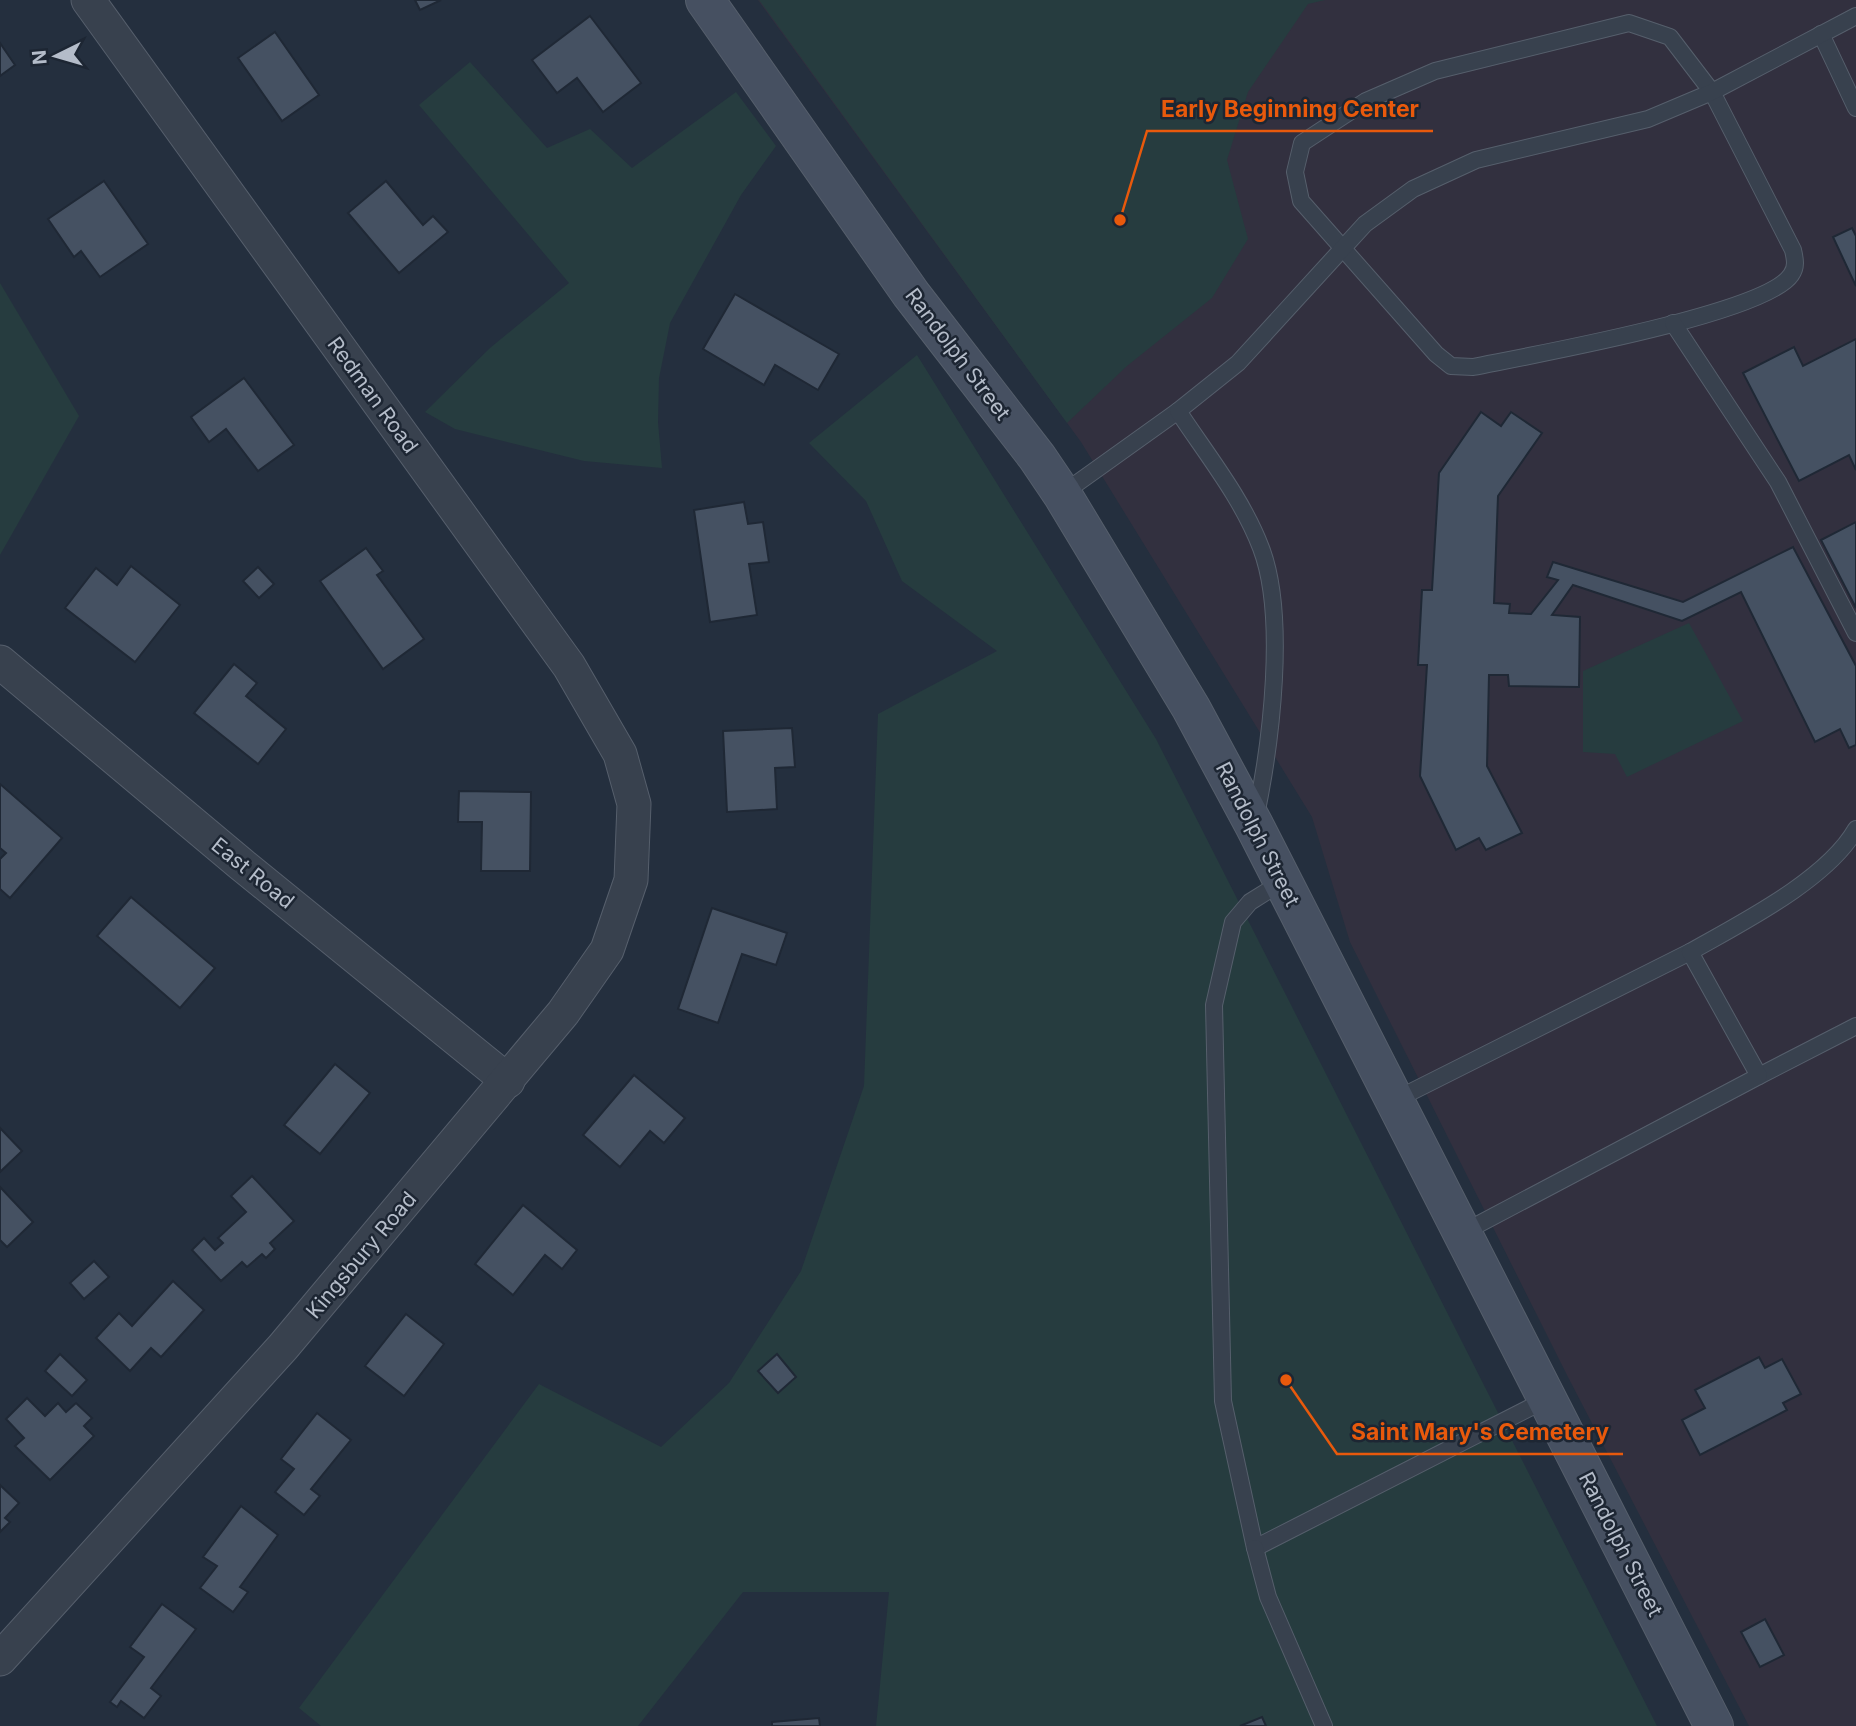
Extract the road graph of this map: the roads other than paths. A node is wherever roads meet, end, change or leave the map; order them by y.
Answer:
1 (88, 0) edge
2 (705, 0) edge
3 (1856, 16) edge
4 (1821, 34) junction
5 (1712, 92) junction
6 (1856, 108) edge
7 (1340, 249) junction
8 (1673, 323) junction
9 (1178, 411) junction
10 (1062, 494) junction
11 (1856, 633) edge
12 (0, 662) edge
13 (634, 804) joint
14 (1254, 825) junction
15 (1856, 829) edge
16 (1282, 882) junction
17 (1690, 953) junction
18 (1856, 1026) edge
19 (1759, 1076) junction
20 (508, 1081) junction
21 (1394, 1101) junction
22 (1462, 1233) junction
23 (1547, 1399) junction
24 (1255, 1548) junction
25 (0, 1659) edge
26 (1324, 1726) edge
27 (1714, 1726) edge

1 - 13 street, Redman Road
2 - 10 main road, Randolph Street
3 - 4 lane
4 - 5 lane
4 - 6 lane
5 - 7 lane
5 - 7 lane
5 - 8 lane
7 - 8 lane
7 - 9 lane
8 - 11 lane
9 - 10 lane
9 - 14 lane
10 - 14 main road, Randolph Street
12 - 20 street, East Road
13 - 20 street, Kingsbury Road
14 - 16 main road, Randolph Street
15 - 17 lane
16 - 21 main road, Randolph Street
16 - 24 lane
17 - 19 lane
17 - 21 lane
18 - 19 lane
19 - 22 lane
20 - 25 street, Kingsbury Road
21 - 22 main road, Randolph Street
22 - 23 main road, Randolph Street
23 - 24 lane
23 - 27 main road, Randolph Street
24 - 26 lane

